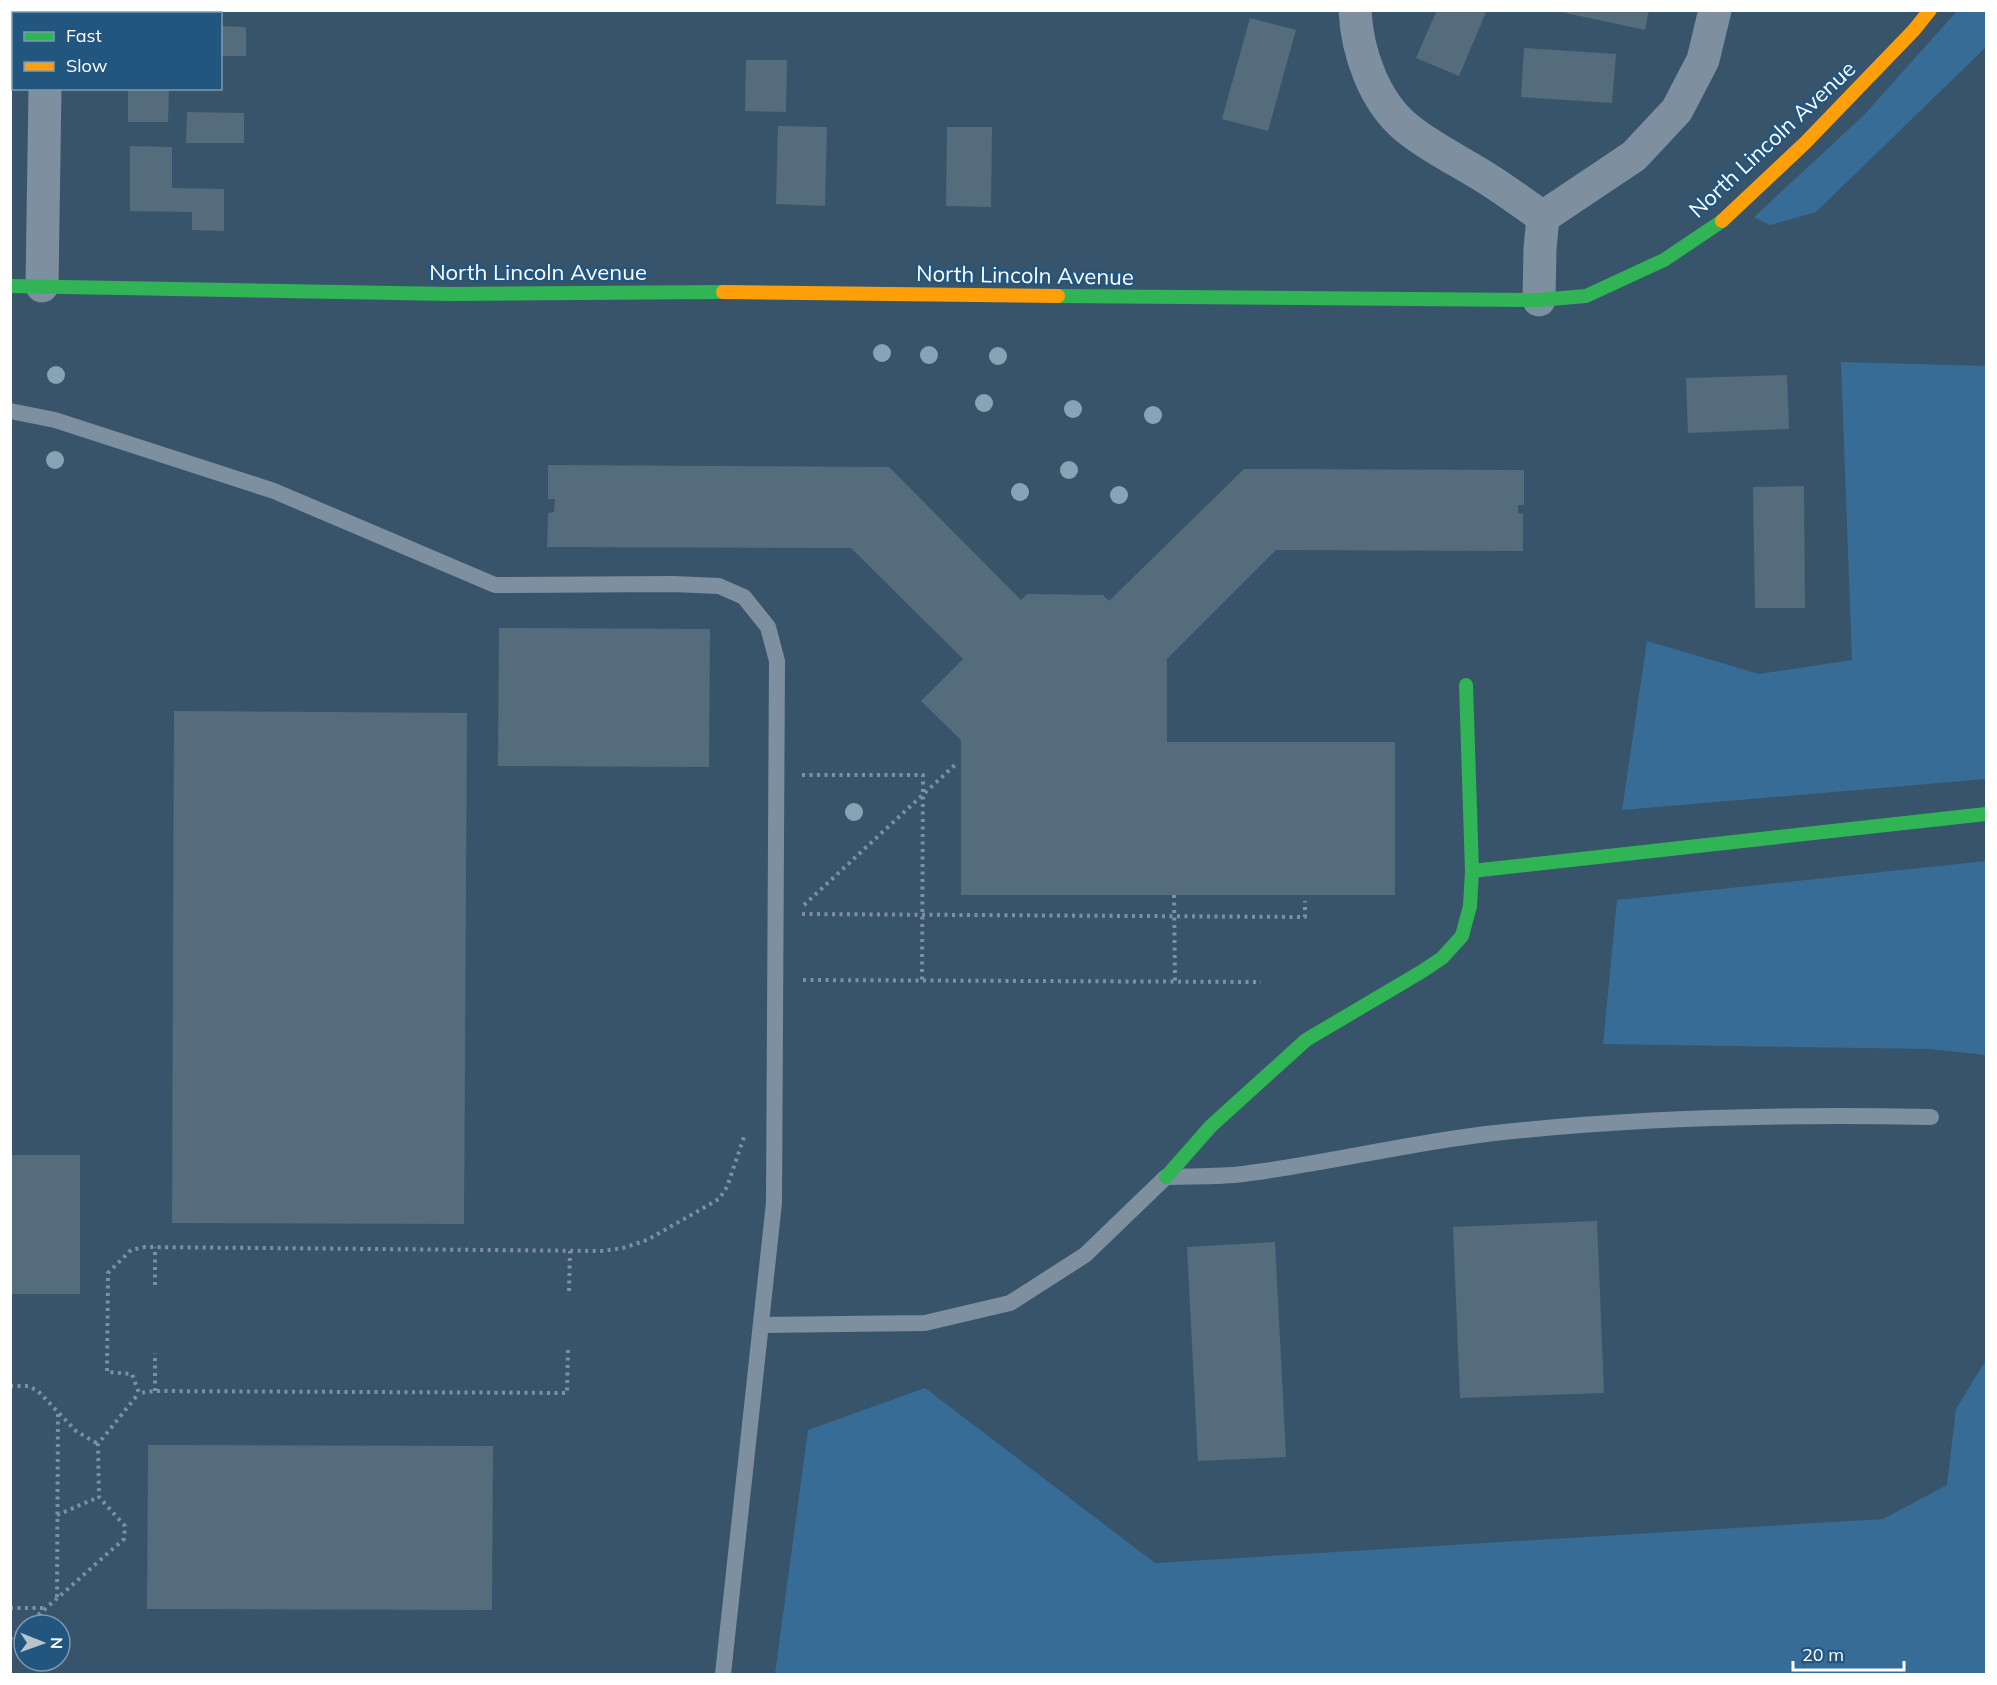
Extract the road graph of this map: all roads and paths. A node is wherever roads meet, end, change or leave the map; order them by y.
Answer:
1 (1355, 10) edge
2 (1715, 10) edge
3 (1930, 10) edge
4 (45, 90) edge
5 (1543, 217) junction
6 (26, 286) edge
7 (1539, 300) junction
8 (10, 411) edge
9 (1466, 685) dead end
10 (957, 763) dead end
11 (799, 776) dead end
12 (923, 794) junction
13 (1986, 813) edge
14 (1472, 871) junction
15 (1174, 895) dead end
16 (1305, 902) dead end
17 (922, 914) junction
18 (1174, 916) junction
19 (799, 980) dead end
20 (922, 980) junction
21 (1175, 981) junction
22 (1261, 982) dead end
23 (1931, 1117) dead end
24 (1166, 1177) junction
25 (727, 1187) dead end
26 (155, 1247) junction
27 (570, 1251) junction
28 (155, 1285) dead end
29 (569, 1291) dead end
30 (761, 1325) junction
31 (568, 1350) dead end
32 (155, 1353) dead end
33 (10, 1386) edge
34 (155, 1391) junction
35 (139, 1393) junction
36 (58, 1412) junction
37 (98, 1444) junction
38 (99, 1497) junction
39 (57, 1515) junction
40 (57, 1598) junction
41 (10, 1608) edge
42 (46, 1608) junction
43 (40, 1613) edge
44 (723, 1674) edge

1 - 5 street
2 - 5 street
3 - 7 street, North Lincoln Avenue
4 - 6 street
5 - 7 street
6 - 7 street, North Lincoln Avenue
8 - 30 lane
9 - 14 street
10 - 12 path
11 - 12 path
12 - 17 path
12 - 17 path
13 - 14 street
14 - 24 street
15 - 18 path
16 - 18 path
17 - 18 path
17 - 20 path
18 - 21 path
19 - 20 path
20 - 21 path
21 - 22 path
23 - 24 lane
24 - 30 lane
25 - 27 path
26 - 27 path
26 - 28 path
26 - 35 path
27 - 29 path
30 - 44 lane
31 - 34 path
32 - 34 path
33 - 36 path
34 - 35 path
35 - 37 path
36 - 37 path
36 - 39 path
37 - 38 path
38 - 39 path
38 - 40 path
39 - 40 path
40 - 42 path
41 - 42 path
42 - 43 path

